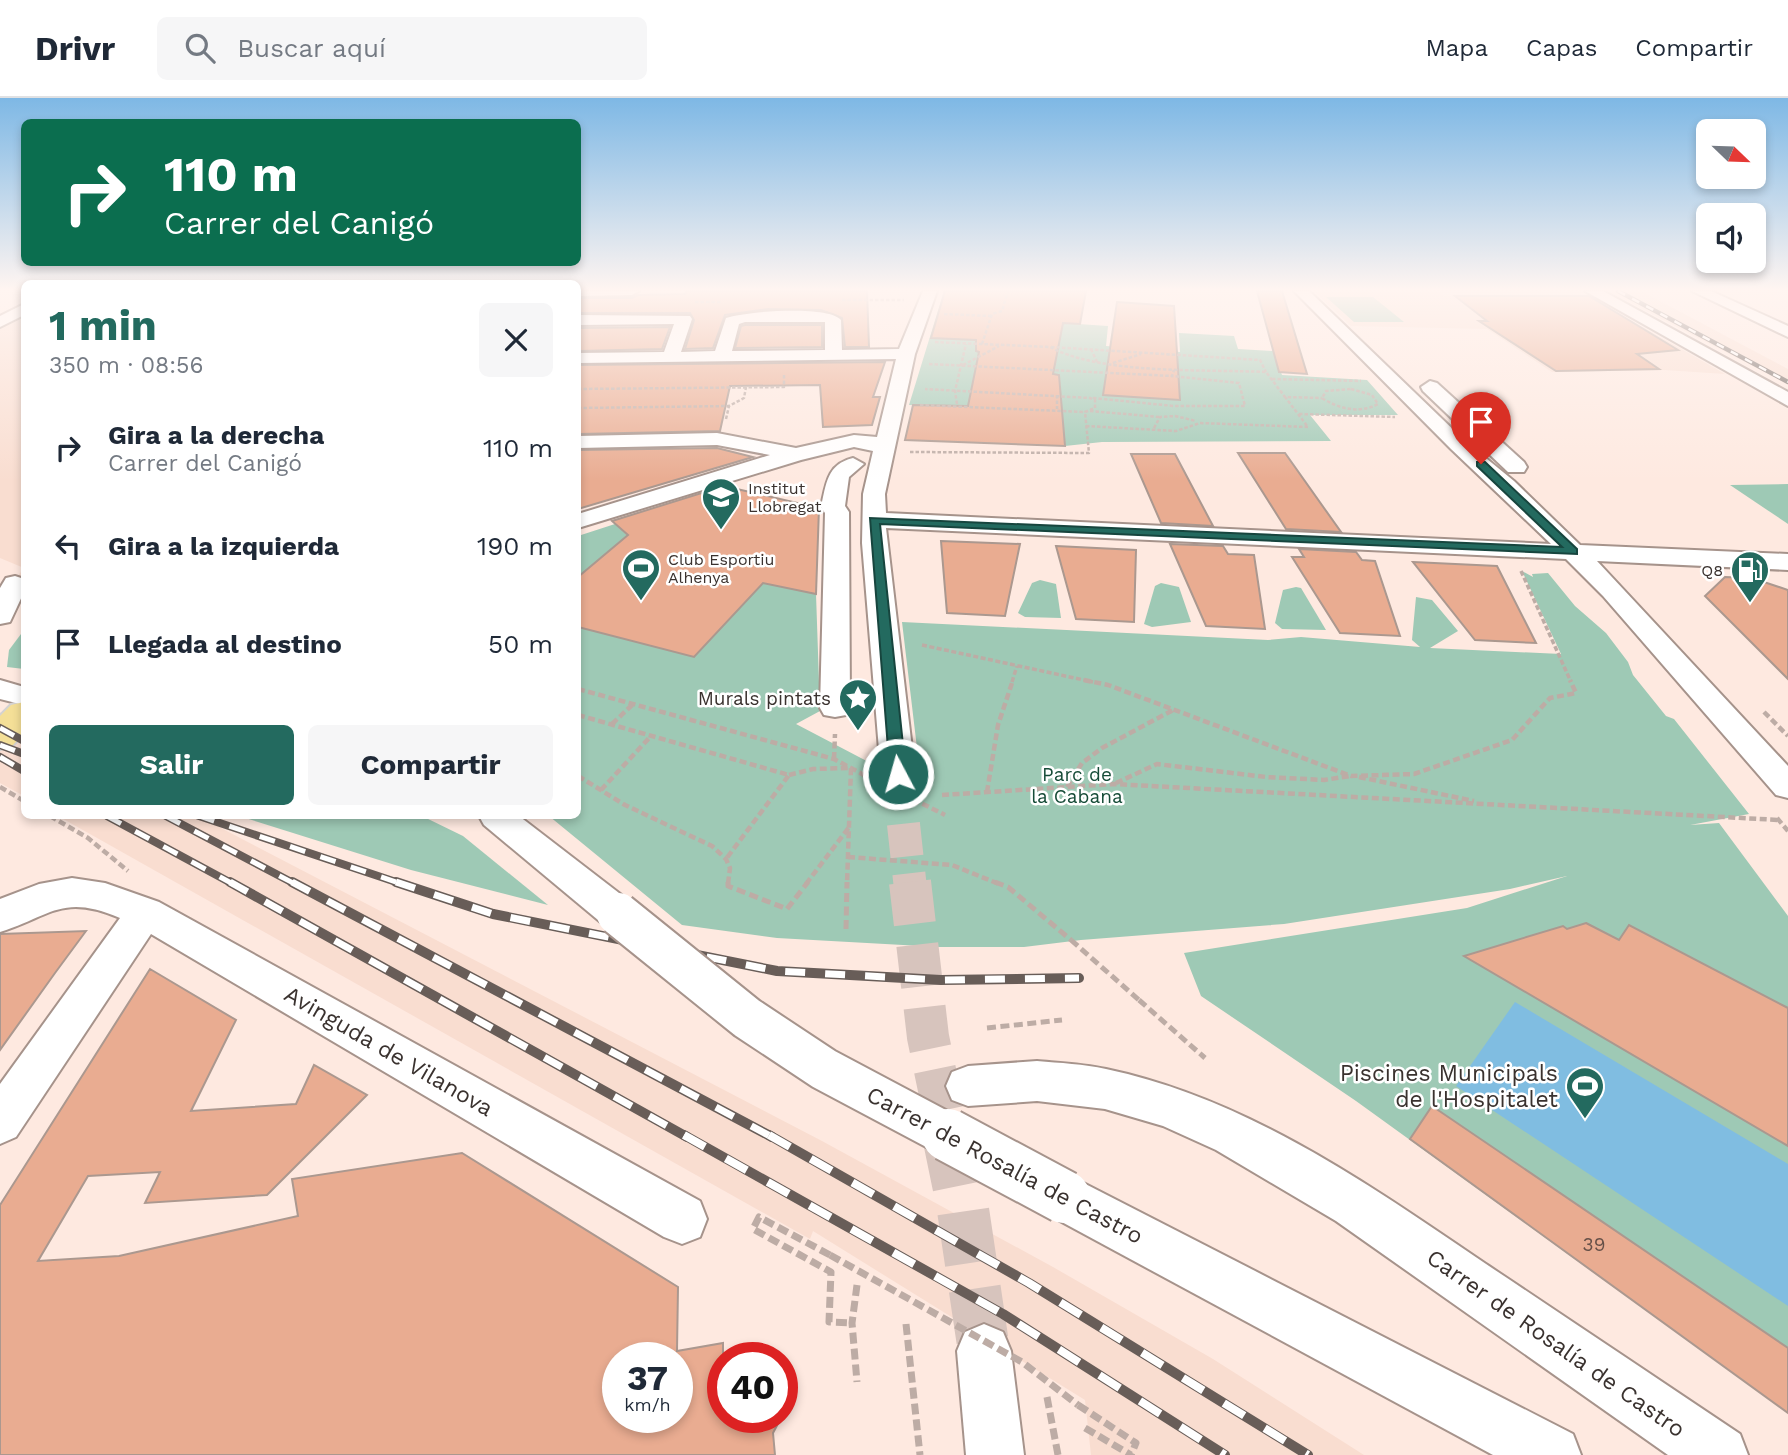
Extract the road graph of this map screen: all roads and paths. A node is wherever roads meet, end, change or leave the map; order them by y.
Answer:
1 (915, 354) edge
2 (964, 354) edge
3 (983, 354) edge
4 (1064, 354) edge
5 (1093, 354) edge
6 (1151, 354) edge
7 (1164, 354) edge
8 (1368, 354) edge
9 (1706, 354) edge
10 (834, 355) joint
11 (722, 356) joint
12 (671, 357) joint
13 (1214, 357) junction
14 (581, 358) edge
15 (914, 359) junction
16 (784, 363) dead end
17 (1098, 364) junction
18 (961, 366) junction
19 (1216, 369) junction
20 (1098, 371) junction
21 (1414, 373) dead end
22 (1269, 375) junction
23 (1172, 376) junction
24 (1336, 380) junction
25 (1363, 381) dead end
26 (746, 387) junction
27 (914, 388) dead end
28 (581, 389) edge
29 (1344, 389) junction
30 (955, 391) junction
31 (1057, 395) junction
32 (1285, 397) junction
33 (1090, 398) junction
34 (1322, 398) junction
35 (1788, 400) edge
36 (909, 405) dead end
37 (957, 405) junction
38 (729, 406) junction
39 (1174, 406) junction
40 (581, 408) edge
41 (1057, 409) junction
42 (1355, 409) junction
43 (1087, 412) junction
44 (1298, 414) junction
45 (1175, 416) junction
46 (1360, 416) junction
47 (1160, 417) junction
48 (1398, 417) dead end
49 (1200, 423) junction
50 (887, 426) junction
51 (1086, 426) junction
52 (1154, 428) junction
53 (724, 431) dead end
54 (854, 440) junction
55 (581, 442) edge
56 (829, 453) junction
57 (787, 457) junction
58 (875, 460) junction
59 (1533, 482) dead end
60 (581, 520) edge
61 (874, 520) junction
62 (1579, 541) junction
63 (1788, 562) edge
64 (1518, 563) dead end
65 (13, 582) edge
66 (0, 616) edge
67 (922, 645) dead end
68 (1017, 666) junction
69 (581, 690) edge
70 (14, 697) edge
71 (633, 704) junction
72 (835, 709) dead end
73 (1174, 709) junction
74 (581, 716) edge
75 (612, 724) junction
76 (651, 736) junction
77 (0, 737) edge
78 (822, 756) junction
79 (851, 768) junction
80 (813, 769) junction
81 (789, 775) junction
82 (1351, 776) junction
83 (581, 778) edge
84 (894, 784) junction
85 (1114, 784) junction
86 (0, 787) edge
87 (1067, 787) junction
88 (1788, 787) edge
89 (601, 790) junction
90 (987, 792) junction
91 (942, 795) dead end
92 (21, 799) edge
93 (1488, 804) junction
94 (945, 815) dead end
95 (55, 819) edge
96 (500, 819) edge
97 (850, 826) junction
98 (1788, 831) edge
99 (848, 857) junction
100 (726, 859) junction
101 (128, 871) dead end
102 (145, 912) junction
103 (0, 917) edge
104 (846, 929) dead end
105 (1062, 1020) dead end
106 (987, 1028) dead end
107 (1205, 1058) dead end
108 (968, 1086) dead end
109 (0, 1122) edge
110 (682, 1219) dead end
111 (857, 1285) dead end
112 (852, 1323) junction
113 (905, 1324) dead end
114 (984, 1351) tunnel mouth
115 (857, 1382) dead end
116 (1047, 1397) dead end
117 (1084, 1428) dead end
118 (920, 1455) edge
119 (995, 1455) edge
120 (1058, 1455) edge
121 (1131, 1455) edge
122 (1552, 1455) edge
123 (1719, 1455) edge

1 - 15 street
2 - 18 path
3 - 18 path
4 - 17 path
5 - 17 path
6 - 17 path
7 - 13 path
8 - 62 street
9 - 35 street
10 - 11 street
10 - 15 street
11 - 12 street
12 - 14 street
13 - 19 path
13 - 22 path
15 - 18 path
15 - 50 street
16 - 26 path
17 - 19 path
17 - 20 path
18 - 20 path
18 - 30 path
19 - 22 path
20 - 23 path
21 - 59 street
22 - 23 path
22 - 24 path
22 - 32 path
23 - 39 path
24 - 25 path
24 - 29 path
26 - 28 path
26 - 38 path
27 - 30 path
29 - 34 path
29 - 42 path
30 - 31 path
30 - 37 path
31 - 33 path
31 - 41 path
32 - 34 path
32 - 44 path
33 - 39 path
33 - 43 path
34 - 42 path
36 - 37 path
37 - 41 path
38 - 40 path
38 - 53 path
39 - 45 path
41 - 43 path
42 - 46 path
43 - 47 path
43 - 51 path
44 - 46 path
44 - 49 path
45 - 47 path
45 - 49 path
46 - 48 path
47 - 52 path
49 - 52 path
50 - 54 street
50 - 58 street
51 - 52 path
51 - 58 path
54 - 56 street
54 - 58 street
55 - 57 street
56 - 57 street
56 - 58 street
57 - 60 street
58 - 61 street
58 - 72 street
61 - 62 street
61 - 84 street
62 - 63 street
62 - 88 street
64 - 82 path
65 - 66 street
67 - 68 path
68 - 73 path
68 - 90 path
69 - 71 path
70 - 77 main road
71 - 75 path
71 - 78 path
73 - 82 path
73 - 87 path
74 - 75 path
75 - 76 path
76 - 81 path
76 - 89 path
78 - 79 path
78 - 80 path
79 - 80 path
79 - 84 path
79 - 97 path
80 - 81 path
81 - 100 path
82 - 85 path
82 - 93 path
83 - 89 path
84 - 94 path
85 - 87 path
85 - 93 path
86 - 92 path
87 - 90 path
89 - 100 path
90 - 91 path
93 - 98 path
95 - 101 path
96 - 122 street, Carrer de Rosalía de Castro, bridge
97 - 99 path
97 - 100 path
99 - 104 path
99 - 107 path, bridge
102 - 103 street, Avinguda de Vilanova
102 - 109 street
102 - 110 street, Avinguda de Vilanova
105 - 106 path
108 - 123 street, Carrer de Rosalía de Castro
111 - 112 path
112 - 115 path
112 - 121 path, bridge
113 - 118 path
114 - 119 street
116 - 120 path
117 - 121 path

